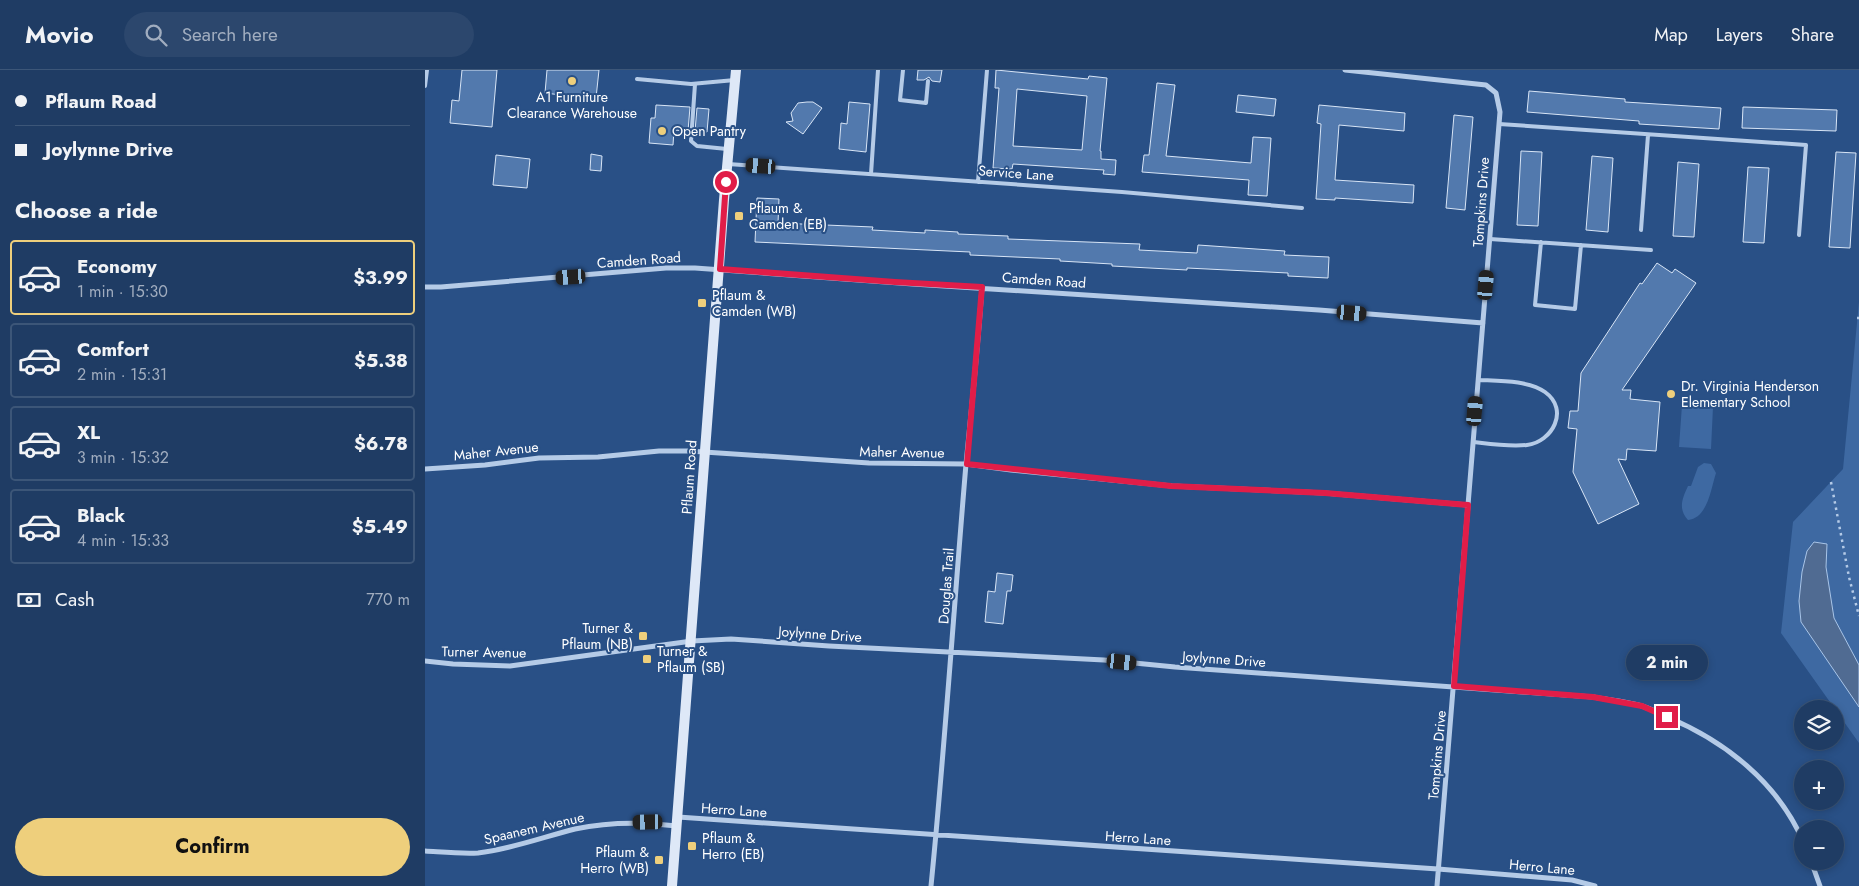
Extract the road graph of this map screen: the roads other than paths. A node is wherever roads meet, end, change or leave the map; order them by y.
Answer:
1 (427, 70) edge
2 (879, 70) edge
3 (903, 70) edge
4 (987, 70) edge
5 (1345, 70) edge
6 (736, 75) edge
7 (637, 79) dead end
8 (928, 81) dead end
9 (695, 84) junction
10 (425, 86) edge
11 (1499, 124) junction
12 (1648, 135) junction
13 (729, 149) junction
14 (728, 164) junction
15 (871, 174) junction
16 (977, 182) junction
17 (1302, 208) dead end
18 (1641, 230) dead end
19 (1799, 235) dead end
20 (1490, 239) junction
21 (1541, 242) junction
22 (1581, 245) junction
23 (1651, 250) dead end
24 (720, 269) junction
25 (425, 287) edge
26 (982, 287) junction
27 (1483, 322) junction
28 (1478, 380) junction
29 (1473, 442) junction
30 (705, 452) junction
31 (967, 464) junction
32 (425, 469) edge
33 (1468, 505) junction
34 (692, 641) junction
35 (952, 653) junction
36 (425, 661) edge
37 (1454, 686) junction
38 (678, 822) junction
39 (1794, 823) edge
40 (937, 835) junction
41 (425, 851) edge
42 (1438, 869) junction
43 (1814, 870) edge
44 (672, 886) edge
45 (931, 886) edge
46 (1437, 886) edge
47 (1595, 886) edge
48 (1820, 886) edge

1 - 10 lane
2 - 15 lane
3 - 8 lane
4 - 16 lane
5 - 11 street, Tompkins Drive
6 - 9 lane
6 - 13 street, Pflaum Road
7 - 9 lane
9 - 13 lane
11 - 12 lane
11 - 20 street, Tompkins Drive
12 - 18 lane
12 - 19 lane
13 - 14 street, Pflaum Road
14 - 15 lane, Service Lane
14 - 24 street, Pflaum Road
15 - 16 lane, Service Lane
16 - 17 lane, Service Lane
20 - 21 lane
20 - 27 street, Tompkins Drive
21 - 22 lane
21 - 22 lane
22 - 23 lane
24 - 25 street, Camden Road
24 - 26 street, Camden Road
24 - 30 street, Pflaum Road
26 - 27 street, Camden Road
26 - 31 street, Douglas Trail
27 - 28 street, Tompkins Drive
28 - 29 street, Tompkins Drive
28 - 29 lane
29 - 33 street, Tompkins Drive
30 - 31 street, Maher Avenue
30 - 32 street, Maher Avenue
30 - 34 street, Pflaum Road
31 - 33 street, Maher Avenue
31 - 35 street, Douglas Trail
33 - 37 street, Tompkins Drive
34 - 35 street, Joylynne Drive
34 - 36 street, Turner Avenue
34 - 38 street, Pflaum Road
35 - 37 street, Joylynne Drive
35 - 40 street, Douglas Trail
37 - 39 street, Joylynne Drive
37 - 42 street, Tompkins Drive
38 - 40 street, Herro Lane
38 - 41 street, Spaanem Avenue
38 - 44 street, Pflaum Road
40 - 42 street, Herro Lane
40 - 45 street, Douglas Trail
42 - 46 street, Tompkins Drive
42 - 47 street, Herro Lane
43 - 48 street

